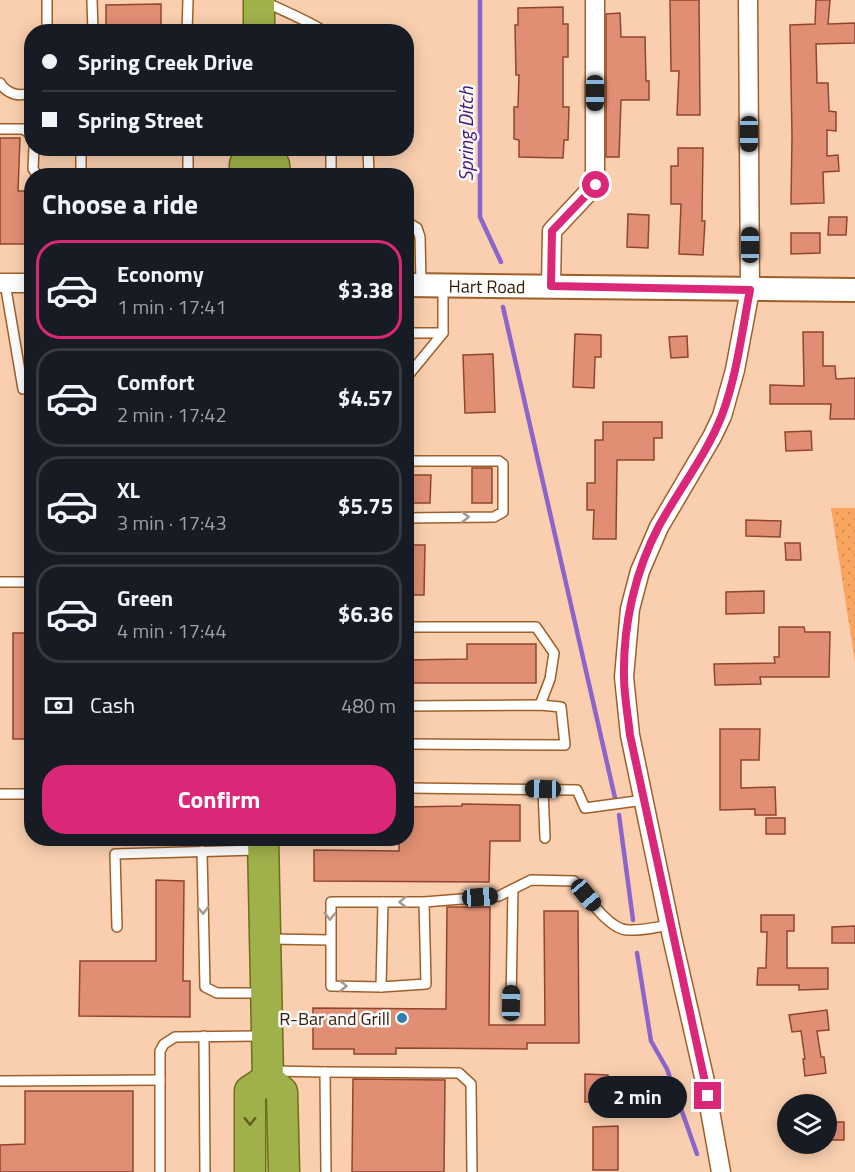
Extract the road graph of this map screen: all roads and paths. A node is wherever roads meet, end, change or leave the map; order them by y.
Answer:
1 (47, 0) edge
2 (92, 0) edge
3 (188, 0) edge
4 (260, 0) edge
5 (595, 0) edge
6 (748, 0) edge
7 (47, 24) edge
8 (93, 24) edge
9 (187, 24) edge
10 (259, 24) edge
11 (313, 24) edge
12 (0, 84) edge
13 (24, 95) edge
14 (0, 129) edge
15 (24, 130) edge
16 (414, 226) edge
17 (2, 283) edge
18 (24, 283) edge
19 (423, 285) edge
20 (551, 286) junction
21 (750, 290) junction
22 (855, 290) edge
23 (414, 333) edge
24 (443, 333) junction
25 (414, 368) edge
26 (24, 389) edge
27 (414, 461) edge
28 (414, 518) edge
29 (0, 582) edge
30 (24, 582) edge
31 (414, 627) edge
32 (540, 705) junction
33 (414, 706) edge
34 (414, 744) edge
35 (414, 788) edge
36 (543, 789) junction
37 (0, 794) edge
38 (24, 794) edge
39 (644, 800) junction
40 (545, 838) dead end
41 (246, 846) edge
42 (263, 846) edge
43 (202, 851) junction
44 (513, 889) junction
45 (382, 902) junction
46 (424, 902) junction
47 (670, 926) junction
48 (117, 927) dead end
49 (265, 939) junction
50 (330, 940) junction
51 (381, 987) junction
52 (266, 993) junction
53 (511, 1003) dead end
54 (204, 1036) junction
55 (267, 1036) junction
56 (325, 1072) junction
57 (268, 1075) junction
58 (160, 1080) junction
59 (0, 1081) edge
60 (160, 1172) edge
61 (205, 1172) edge
62 (250, 1172) edge
63 (284, 1172) edge
64 (326, 1172) edge
65 (472, 1172) edge
66 (721, 1172) edge

1 - 7 lane
2 - 8 lane
3 - 9 lane
4 - 10 highway
4 - 11 lane
5 - 20 street
6 - 21 street
12 - 13 lane
14 - 15 lane
16 - 19 lane
17 - 18 street
17 - 26 lane
19 - 20 street, Hart Road
19 - 24 lane
20 - 21 street, Hart Road
21 - 22 street, Hart Road
21 - 39 street
23 - 24 lane
24 - 25 lane
28 -> 27 lane
29 - 30 lane
31 - 32 lane
32 - 33 lane
32 - 34 lane
35 - 36 lane
36 - 39 lane
36 - 40 lane
37 - 38 lane
39 - 47 street
41 - 43 lane
42 - 49 highway
43 - 48 lane
43 -> 52 lane
44 - 46 lane
44 - 47 lane
44 - 53 lane
46 -> 45 lane
45 -> 50 lane
45 - 51 lane
46 - 51 lane
47 - 66 street
49 - 50 lane
49 - 52 highway
50 -> 51 lane
52 - 55 highway
54 - 55 lane
54 - 58 lane
54 - 61 lane
55 - 57 highway
56 - 57 lane
56 - 64 lane
56 - 65 lane
57 -> 62 highway
57 - 63 highway
58 - 59 lane
58 - 60 lane

